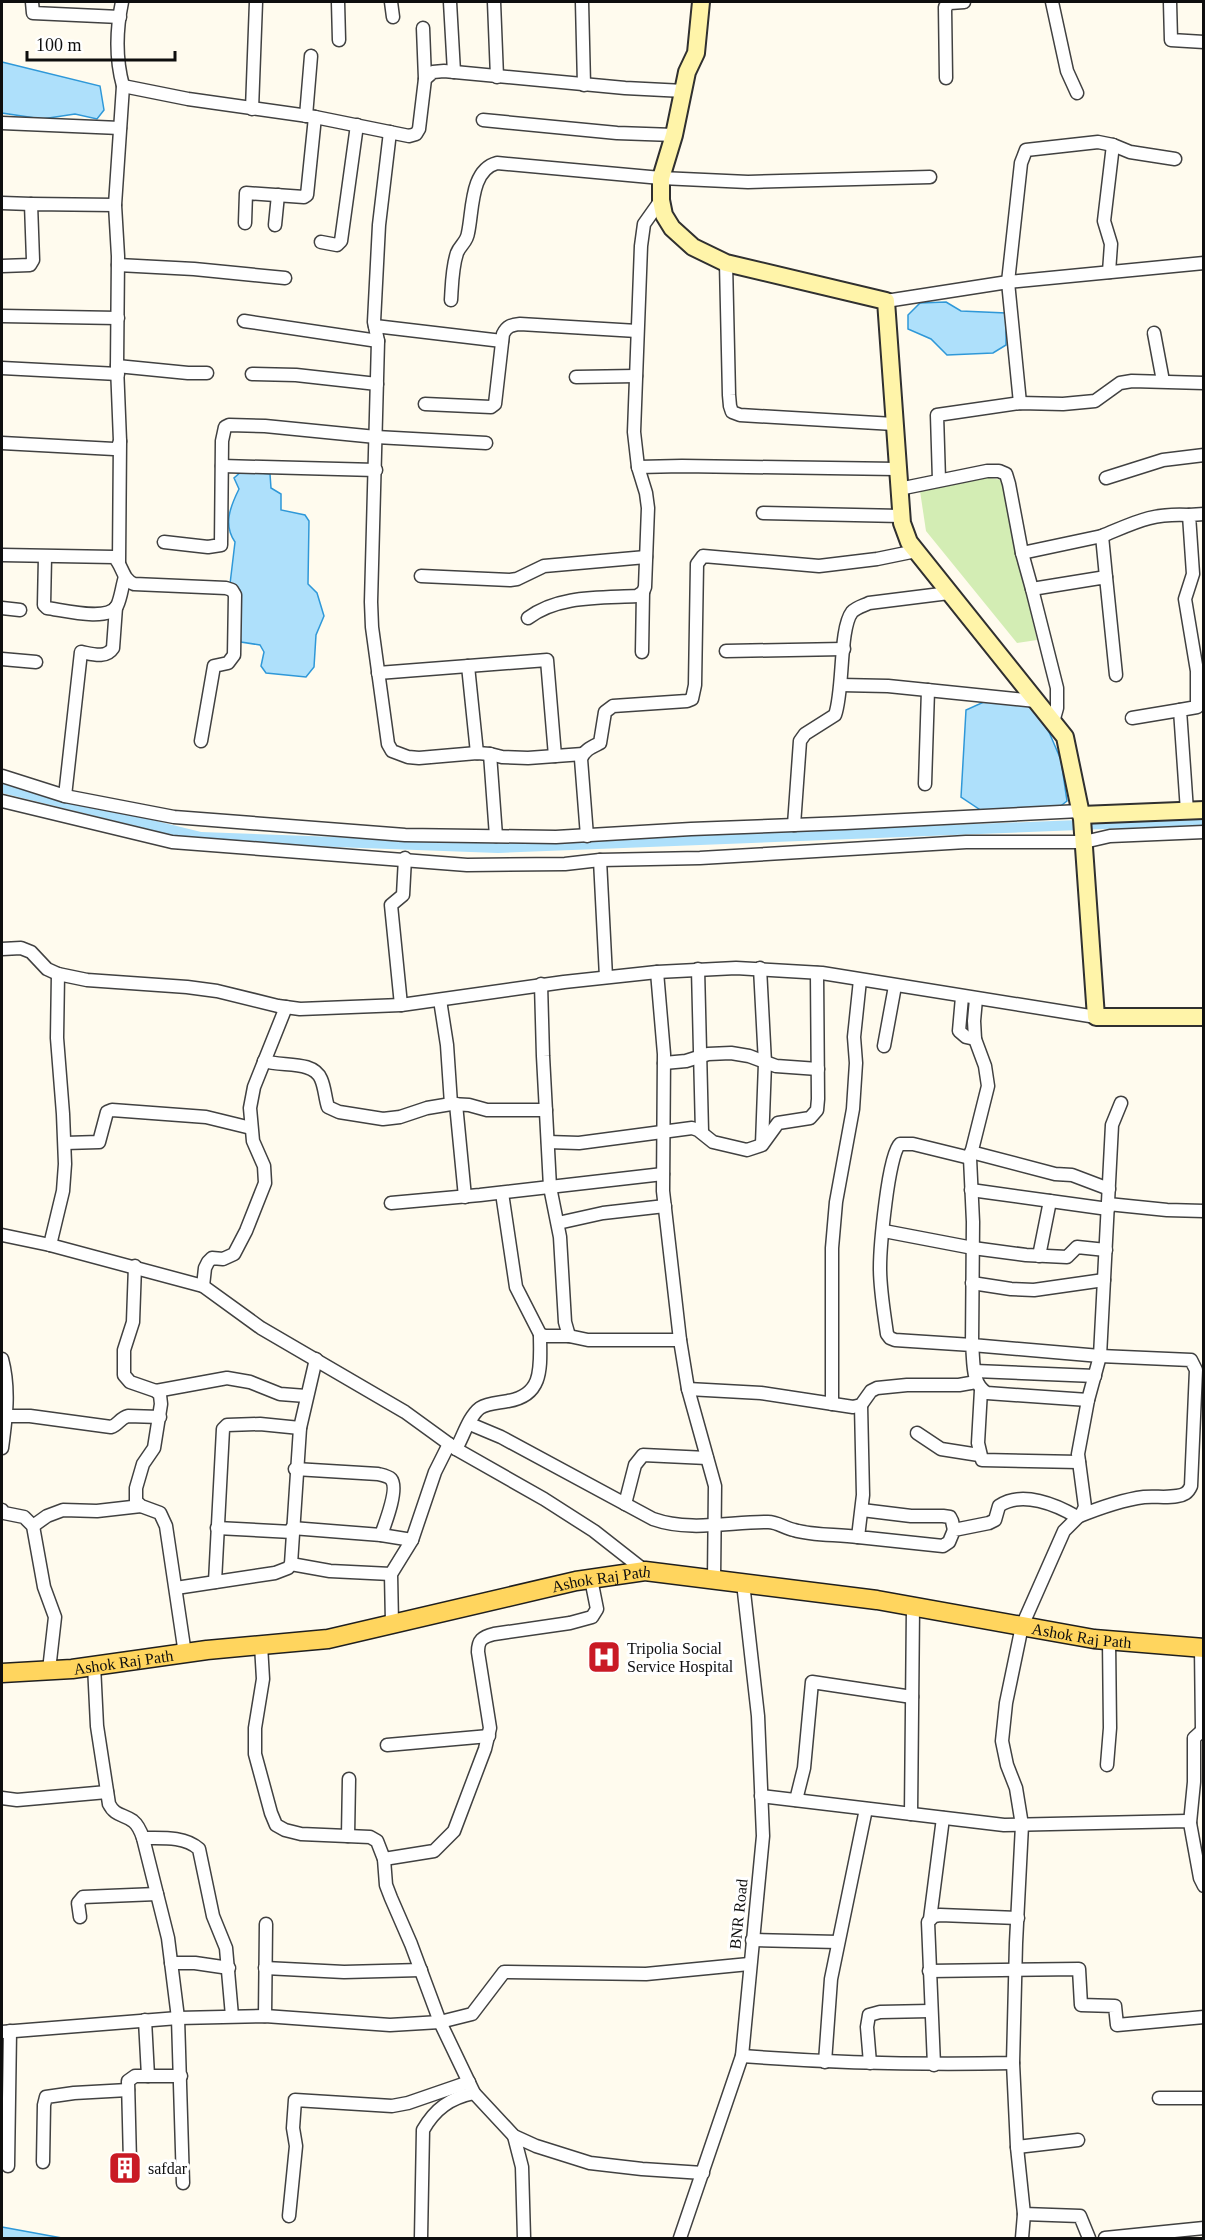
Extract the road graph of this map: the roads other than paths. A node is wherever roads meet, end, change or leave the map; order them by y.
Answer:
1 (32, 2) edge
2 (122, 2) edge
3 (256, 2) edge
4 (338, 2) edge
5 (391, 2) edge
6 (450, 2) edge
7 (494, 2) edge
8 (582, 2) edge
9 (690, 2) edge
10 (701, 2) edge
11 (964, 2) edge
12 (1052, 2) edge
13 (1170, 2) edge
14 (120, 17) junction
15 (393, 17) dead end
16 (423, 28) dead end
17 (339, 40) dead end
18 (1203, 42) edge
19 (311, 56) dead end
20 (454, 72) junction
21 (687, 72) junction
22 (497, 77) junction
23 (946, 78) dead end
24 (426, 79) junction
25 (584, 85) junction
26 (123, 86) junction
27 (684, 91) junction
28 (1077, 93) dead end
29 (252, 109) junction
30 (311, 117) junction
31 (483, 120) dead end
32 (2, 123) edge
33 (357, 126) junction
34 (120, 128) junction
35 (390, 132) junction
36 (674, 135) junction
37 (1113, 145) junction
38 (1175, 159) dead end
39 (930, 177) dead end
40 (661, 178) junction
41 (278, 195) junction
42 (661, 200) junction
43 (2, 203) edge
44 (31, 204) junction
45 (115, 205) junction
46 (244, 223) dead end
47 (275, 225) dead end
48 (321, 242) dead end
49 (726, 263) junction
50 (1203, 263) edge
51 (118, 265) junction
52 (2, 266) edge
53 (1109, 272) junction
54 (285, 278) dead end
55 (1008, 282) junction
56 (451, 300) dead end
57 (886, 301) junction
58 (2, 316) edge
59 (118, 318) junction
60 (244, 321) dead end
61 (375, 326) junction
62 (638, 332) junction
63 (1154, 333) dead end
64 (378, 341) junction
65 (502, 341) junction
66 (2, 368) edge
67 (118, 370) junction
68 (207, 373) dead end
69 (252, 374) dead end
70 (636, 376) junction
71 (576, 377) dead end
72 (1163, 381) junction
73 (1203, 382) edge
74 (377, 384) junction
75 (1020, 403) junction
76 (425, 404) dead end
77 (894, 424) junction
78 (376, 437) junction
79 (120, 441) junction
80 (2, 443) edge
81 (486, 443) dead end
82 (1203, 455) edge
83 (222, 466) junction
84 (638, 467) junction
85 (897, 469) junction
86 (375, 470) junction
87 (1106, 478) dead end
88 (939, 480) junction
89 (899, 489) junction
90 (763, 513) dead end
91 (1203, 514) edge
92 (1189, 515) junction
93 (901, 516) junction
94 (1102, 536) junction
95 (164, 542) dead end
96 (916, 551) junction
97 (1022, 554) junction
98 (2, 555) edge
99 (45, 557) junction
100 (646, 557) junction
101 (119, 562) junction
102 (1198, 574) edge
103 (421, 576) dead end
104 (1106, 577) junction
105 (125, 578) junction
106 (1032, 589) junction
107 (643, 592) junction
108 (949, 593) junction
109 (2, 608) edge
110 (116, 608) junction
111 (20, 610) dead end
112 (528, 618) dead end
113 (844, 649) junction
114 (726, 651) dead end
115 (642, 652) dead end
116 (2, 659) edge
117 (36, 662) dead end
118 (468, 666) junction
119 (378, 673) junction
120 (1116, 675) dead end
121 (841, 685) junction
122 (928, 690) junction
123 (1036, 701) junction
124 (1200, 707) edge
125 (1180, 710) junction
126 (1132, 718) dead end
127 (1053, 722) junction
128 (201, 741) dead end
129 (477, 753) junction
130 (490, 754) junction
131 (583, 754) junction
132 (555, 756) junction
133 (2, 776) edge
134 (925, 784) dead end
135 (65, 796) junction
136 (2, 801) edge
137 (1195, 810) edge
138 (1081, 815) junction
139 (795, 825) junction
140 (1203, 832) edge
141 (496, 836) junction
142 (587, 836) junction
143 (1084, 840) junction
144 (405, 858) junction
145 (600, 860) junction
146 (2, 949) edge
147 (760, 968) junction
148 (698, 969) junction
149 (657, 972) junction
150 (818, 973) junction
151 (58, 974) junction
152 (606, 977) junction
153 (860, 980) junction
154 (541, 984) junction
155 (895, 986) junction
156 (962, 997) junction
157 (976, 999) junction
158 (440, 1000) junction
159 (401, 1005) junction
160 (286, 1007) junction
161 (1096, 1017) junction
162 (1203, 1017) edge
163 (975, 1039) junction
164 (884, 1046) dead end
165 (699, 1056) junction
166 (264, 1061) junction
167 (664, 1063) junction
168 (765, 1063) junction
169 (818, 1069) junction
170 (1121, 1103) dead end
171 (453, 1104) junction
172 (546, 1110) junction
173 (251, 1128) junction
174 (702, 1132) junction
175 (663, 1133) junction
176 (548, 1142) junction
177 (65, 1143) junction
178 (762, 1145) junction
179 (971, 1155) junction
180 (663, 1174) junction
181 (550, 1187) junction
182 (1109, 1189) junction
183 (971, 1190) junction
184 (502, 1193) junction
185 (465, 1197) junction
186 (1050, 1201) junction
187 (391, 1203) dead end
188 (665, 1206) junction
189 (1108, 1207) junction
190 (1203, 1211) edge
191 (558, 1223) junction
192 (884, 1231) junction
193 (2, 1235) edge
194 (50, 1245) junction
195 (973, 1248) junction
196 (1106, 1250) junction
197 (1039, 1256) junction
198 (135, 1266) junction
199 (1104, 1280) junction
200 (972, 1282) junction
201 (203, 1286) junction
202 (540, 1334) junction
203 (569, 1336) junction
204 (680, 1340) junction
205 (972, 1345) junction
206 (1100, 1356) junction
207 (2, 1359) edge
208 (315, 1359) junction
209 (1095, 1376) junction
210 (978, 1381) junction
211 (688, 1389) junction
212 (156, 1391) junction
213 (306, 1396) junction
214 (1088, 1400) junction
215 (832, 1404) junction
216 (861, 1405) junction
217 (4, 1416) edge
218 (160, 1417) junction
219 (470, 1424) junction
220 (300, 1428) junction
221 (917, 1433) dead end
222 (1199, 1438) edge
223 (453, 1447) junction
224 (2, 1448) edge
225 (979, 1455) junction
226 (707, 1458) junction
227 (1079, 1462) junction
228 (295, 1469) junction
229 (625, 1504) junction
230 (141, 1506) junction
231 (2, 1510) edge
232 (862, 1510) junction
233 (1077, 1518) junction
234 (713, 1524) junction
235 (33, 1526) junction
236 (217, 1528) junction
237 (292, 1530) junction
238 (954, 1530) junction
239 (381, 1535) junction
240 (858, 1537) junction
241 (412, 1540) junction
242 (291, 1564) junction
243 (645, 1571) junction
244 (392, 1574) junction
245 (591, 1579) junction
246 (714, 1580) junction
247 (214, 1582) junction
248 (743, 1583) junction
249 (176, 1588) junction
250 (913, 1607) junction
251 (392, 1623) junction
252 (1022, 1626) junction
253 (1109, 1640) junction
254 (261, 1645) junction
255 (1202, 1648) edge
256 (185, 1654) junction
257 (94, 1665) junction
258 (49, 1670) junction
259 (2, 1673) edge
260 (912, 1697) junction
261 (1203, 1730) edge
262 (489, 1736) junction
263 (387, 1745) dead end
264 (1107, 1766) dead end
265 (349, 1779) dead end
266 (107, 1792) junction
267 (761, 1796) junction
268 (2, 1798) edge
269 (796, 1800) junction
270 (866, 1809) junction
271 (910, 1814) junction
272 (943, 1818) junction
273 (1190, 1822) junction
274 (1022, 1825) junction
275 (348, 1836) junction
276 (143, 1838) junction
277 (384, 1859) junction
278 (1203, 1886) edge
279 (157, 1894) junction
280 (80, 1917) dead end
281 (1018, 1918) junction
282 (930, 1919) junction
283 (266, 1924) dead end
284 (752, 1940) junction
285 (838, 1942) junction
286 (171, 1963) junction
287 (750, 1964) junction
288 (229, 1968) junction
289 (265, 1968) junction
290 (1015, 1969) junction
291 (421, 1970) junction
292 (929, 1971) junction
293 (930, 2011) junction
294 (232, 2016) junction
295 (265, 2016) junction
296 (1203, 2017) edge
297 (178, 2018) junction
298 (145, 2020) junction
299 (440, 2022) junction
300 (6, 2031) edge
301 (742, 2056) junction
302 (825, 2062) junction
303 (870, 2063) junction
304 (1013, 2063) junction
305 (934, 2065) junction
306 (148, 2076) junction
307 (181, 2076) junction
308 (471, 2087) junction
309 (128, 2090) junction
310 (1159, 2098) dead end
311 (1203, 2098) edge
312 (514, 2136) junction
313 (1078, 2140) dead end
314 (1017, 2146) junction
315 (44, 2162) dead end
316 (130, 2162) dead end
317 (8, 2166) dead end
318 (703, 2173) junction
319 (183, 2183) dead end
320 (1024, 2214) junction
321 (289, 2216) dead end
322 (1203, 2228) edge
323 (421, 2238) edge
324 (524, 2238) edge
325 (680, 2238) edge
326 (1023, 2238) edge
327 (1089, 2238) edge
328 (1105, 2238) edge

1 - 14 street
2 - 14 street
3 - 29 street
4 - 17 street
5 - 15 street
6 - 20 street
7 - 22 street
8 - 25 street
9 - 21 main road
10 - 21 main road
11 - 23 street
12 - 28 street
13 - 18 street
14 - 26 street
16 - 24 street
19 - 30 street
20 - 22 street
20 - 24 street
21 - 27 main road
22 - 25 street
24 - 35 street
25 - 27 street
26 - 29 street
26 - 34 street
27 - 36 main road
29 - 30 street
30 - 33 street
30 - 41 street
31 - 36 street
32 - 34 street
33 - 35 street
33 - 48 street
34 - 45 street
35 - 61 street
36 - 40 main road
37 - 38 street
37 - 53 street
37 - 55 street
39 - 40 street
40 - 42 main road
40 - 56 street
41 - 46 street
41 - 47 street
42 - 49 main road
42 - 62 street
43 - 44 street
44 - 45 street
44 - 52 street
45 - 51 street
49 - 57 main road
49 - 77 street
50 - 53 street
51 - 54 street
51 - 59 street
53 - 55 street
55 - 57 street
55 - 75 street
57 - 77 main road
58 - 59 street
59 - 67 street
60 - 64 street
61 - 64 street
61 - 65 street
62 - 65 street
62 - 70 street
63 - 72 street
64 - 74 street
65 - 76 street
66 - 67 street
67 - 68 street
67 - 79 street
69 - 74 street
70 - 71 street
70 - 84 street
72 - 73 street
72 - 75 street
74 - 78 street
75 - 88 street
77 - 85 main road
78 - 81 street
78 - 83 street
78 - 86 street
79 - 80 street
79 - 101 street
82 - 87 street
83 - 86 street
83 - 95 street
84 - 85 street
84 - 100 street
85 - 89 main road
86 - 119 street
88 - 89 street
88 - 97 street
89 - 93 main road
90 - 93 street
91 - 92 street
92 - 94 street
92 - 102 street
93 - 96 main road
94 - 97 street
94 - 104 street
96 - 108 main road
96 - 131 street
97 - 106 street
98 - 99 street
99 - 101 street
99 - 110 street
100 - 103 street
100 - 107 street
101 - 105 street
102 - 124 street
104 - 106 street
104 - 120 street
105 - 110 street
105 - 128 street
106 - 127 street
107 - 112 street
107 - 115 street
108 - 113 street
108 - 123 main road
109 - 111 street
110 - 135 street
113 - 114 street
113 - 121 street
116 - 117 street
118 - 119 street
118 - 129 street
118 - 132 street
119 - 129 street
121 - 122 street
121 - 139 street
122 - 123 street
122 - 134 street
123 - 127 main road
124 - 125 street
125 - 126 street
125 - 137 street
127 - 138 main road
129 - 130 street
130 - 132 street
130 - 141 street
131 - 132 street
131 - 142 street
133 - 135 street
135 - 141 street
136 - 144 street
137 - 138 main road
138 - 139 street
138 - 143 main road
139 - 142 street
140 - 143 street
141 - 142 street
143 - 145 street
143 - 161 main road
144 - 145 street
144 - 159 street
145 - 152 street
146 - 151 street
147 - 148 street
147 - 150 street
147 - 168 street
148 - 149 street
148 - 165 street
149 - 152 street
149 - 167 street
150 - 153 street
150 - 169 street
151 - 160 street
151 - 177 street
152 - 154 street
153 - 155 street
153 - 215 street
154 - 158 street
154 - 172 street
155 - 156 street
155 - 164 street
156 - 157 street
156 - 163 street
157 - 161 street
157 - 163 street
158 - 159 street
158 - 171 street
159 - 160 street
160 - 166 street
161 - 162 main road
163 - 179 street
165 - 167 street
165 - 168 street
165 - 174 street
166 - 171 street
166 - 173 street
167 - 175 street
168 - 169 street
168 - 178 street
169 - 178 street
170 - 182 street
171 - 172 street
171 - 185 street
172 - 176 street
173 - 177 street
173 - 201 street
174 - 175 street
174 - 178 street
175 - 176 street
175 - 180 street
176 - 181 street
177 - 194 street
179 - 182 street
179 - 183 street
179 - 192 street
180 - 181 street
180 - 188 street
181 - 184 street
181 - 191 street
182 - 189 street
183 - 186 street
183 - 195 street
184 - 185 street
184 - 202 street
185 - 187 street
186 - 189 street
186 - 197 street
188 - 191 street
188 - 204 street
189 - 190 street
189 - 196 street
191 - 203 street
192 - 195 street
192 - 205 street
193 - 194 street
194 - 198 street
195 - 197 street
195 - 200 street
196 - 197 street
196 - 199 street
198 - 201 street
198 - 212 street
199 - 200 street
199 - 206 street
200 - 205 street
201 - 208 street
202 - 203 street
202 - 219 street
203 - 204 street
204 - 211 street
205 - 206 street
205 - 210 street
206 - 209 street
206 - 222 street
207 - 217 street
208 - 213 street
208 - 223 street
209 - 210 street
209 - 214 street
210 - 214 street
210 - 216 street
210 - 225 street
211 - 215 street
211 - 226 street
212 - 213 street
212 - 218 street
213 - 220 street
214 - 227 street
215 - 216 street
216 - 232 street
217 - 218 street
217 - 224 street
218 - 230 street
219 - 223 street
219 - 229 street
220 - 228 street
220 - 236 street
221 - 225 street
222 - 233 street
223 - 241 street
223 - 243 street
225 - 227 street
226 - 229 street
226 - 234 street
227 - 233 street
228 - 237 street
228 - 239 street
229 - 234 street
230 - 235 street
230 - 249 street
231 - 235 street
232 - 238 street
232 - 240 street
233 - 238 street
233 - 252 street
234 - 240 street
234 - 246 street
235 - 258 street
236 - 237 street
236 - 247 street
237 - 239 street
237 - 242 street
238 - 240 street
239 - 241 street
241 - 244 street
242 - 244 street
242 - 247 street
243 - 245 main road, Ashok Raj Path
243 - 246 main road, Ashok Raj Path
244 - 251 street
245 - 251 main road, Ashok Raj Path
245 - 262 street
246 - 248 main road, Ashok Raj Path
247 - 249 street
248 - 250 main road, Ashok Raj Path
248 - 267 street, BNR Road
249 - 256 street
250 - 252 main road, Ashok Raj Path
250 - 260 street
251 - 254 main road, Ashok Raj Path
252 - 253 main road, Ashok Raj Path
252 - 274 street
253 - 255 main road, Ashok Raj Path
253 - 264 street
254 - 256 main road, Ashok Raj Path
254 - 275 street
255 - 261 street
256 - 257 main road, Ashok Raj Path
257 - 258 main road, Ashok Raj Path
257 - 266 street
258 - 259 main road, Ashok Raj Path
260 - 269 street
260 - 271 street
261 - 273 street
262 - 263 street
262 - 277 street
265 - 275 street
266 - 268 street
266 - 276 street
267 - 269 street
267 - 284 street, BNR Road
269 - 270 street
270 - 271 street
270 - 285 street
271 - 272 street
272 - 274 street
272 - 282 street
273 - 274 street
273 - 278 street
274 - 281 street
275 - 277 street
276 - 279 street
276 - 288 street
277 - 291 street
279 - 280 street
279 - 286 street
281 - 282 street
281 - 290 street
282 - 292 street
283 - 289 street
284 - 285 street
284 - 287 street, BNR Road
285 - 302 street
286 - 288 street
286 - 297 street
287 - 299 street
287 - 301 street, BNR Road
288 - 294 street
289 - 291 street
289 - 295 street
290 - 292 street
290 - 296 street
290 - 304 street
291 - 299 street
292 - 293 street
293 - 303 street
293 - 305 street
294 - 295 street
294 - 297 street
295 - 299 street
297 - 298 street
297 - 307 street
298 - 300 street
298 - 306 street
299 - 308 street
300 - 317 street
301 - 302 street
301 - 318 street, BNR Road
302 - 303 street
303 - 305 street
304 - 305 street
304 - 314 street
306 - 307 street
306 - 309 street
307 - 319 street
308 - 312 street
308 - 321 street
308 - 323 street
309 - 315 street
309 - 316 street
310 - 311 street
312 - 318 street
312 - 324 street
313 - 314 street
314 - 320 street
318 - 325 street, BNR Road
320 - 326 street
320 - 327 street
322 - 328 street

